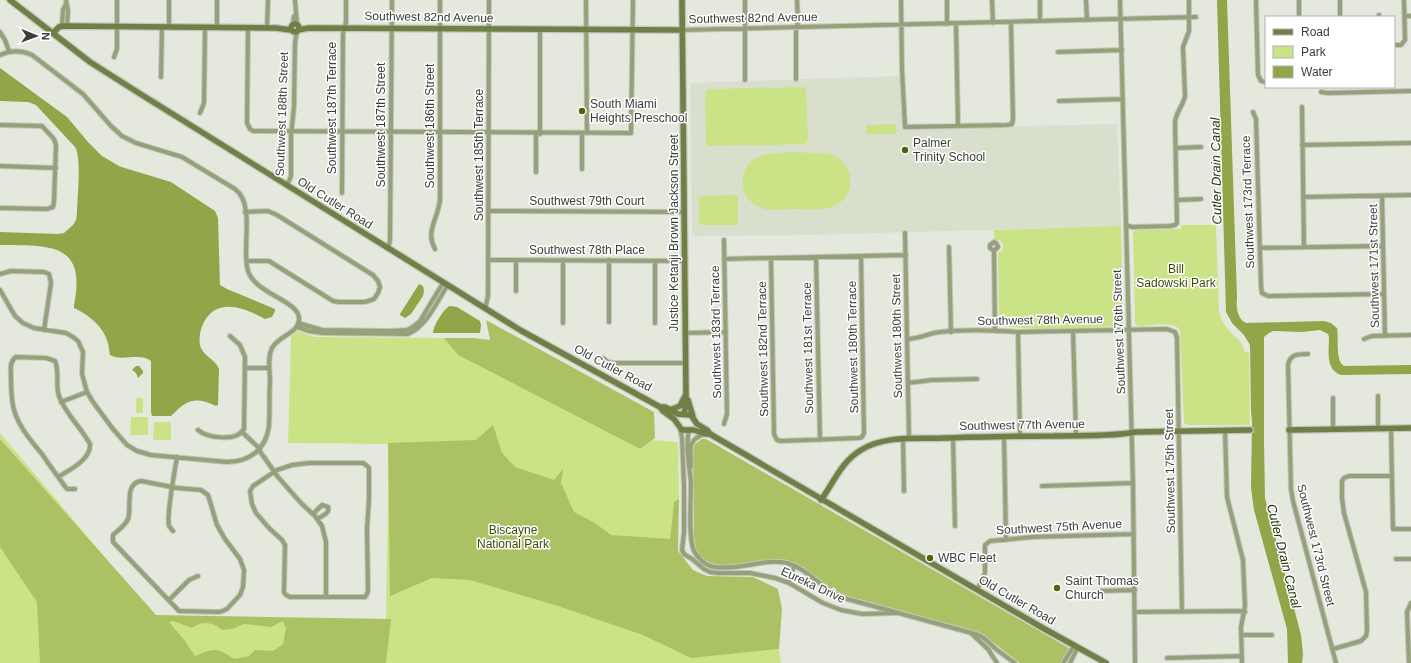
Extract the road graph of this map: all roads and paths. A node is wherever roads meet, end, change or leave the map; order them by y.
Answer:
1 (11, 0) edge
2 (117, 0) edge
3 (169, 0) edge
4 (217, 0) edge
5 (268, 0) edge
6 (295, 0) edge
7 (346, 0) edge
8 (392, 0) edge
9 (440, 0) edge
10 (489, 0) edge
11 (586, 0) edge
12 (633, 0) edge
13 (682, 0) edge
14 (745, 0) edge
15 (797, 0) edge
16 (901, 0) edge
17 (947, 0) edge
18 (992, 0) edge
19 (1040, 0) edge
20 (1086, 0) edge
21 (1120, 0) edge
22 (1189, 0) edge
23 (1256, 0) edge
24 (1299, 0) edge
25 (1340, 0) edge
26 (1404, 0) edge
27 (66, 2) edge
28 (1411, 12) edge
29 (62, 14) junction
30 (68, 14) junction
31 (1405, 14) junction
32 (1299, 16) edge
33 (1340, 16) edge
34 (1411, 16) edge
35 (1196, 17) dead end
36 (1189, 18) junction
37 (1120, 19) junction
38 (1086, 20) junction
39 (1040, 21) junction
40 (1011, 22) junction
41 (992, 23) junction
42 (947, 24) junction
43 (956, 24) junction
44 (65, 26) junction
45 (902, 26) junction
46 (118, 27) junction
47 (162, 27) junction
48 (169, 27) junction
49 (205, 28) junction
50 (217, 28) junction
51 (248, 28) junction
52 (267, 28) junction
53 (295, 28) junction
54 (344, 28) junction
55 (392, 28) junction
56 (440, 28) junction
57 (797, 28) junction
58 (489, 29) junction
59 (745, 29) junction
60 (540, 30) junction
61 (586, 30) junction
62 (633, 30) junction
63 (682, 30) junction
64 (0, 32) edge
65 (53, 33) junction
66 (1395, 45) edge
67 (1122, 50) junction
68 (9, 51) junction
69 (1058, 52) dead end
70 (0, 55) edge
71 (114, 57) dead end
72 (161, 77) dead end
73 (796, 79) dead end
74 (745, 80) dead end
75 (1265, 82) edge
76 (1411, 91) edge
77 (1321, 92) dead end
78 (1123, 99) junction
79 (1059, 101) dead end
80 (1302, 107) dead end
81 (1253, 112) dead end
82 (200, 113) dead end
83 (0, 125) edge
84 (958, 126) junction
85 (292, 131) junction
86 (342, 132) junction
87 (391, 132) junction
88 (440, 133) junction
89 (489, 133) junction
90 (538, 134) junction
91 (584, 134) junction
92 (1411, 143) edge
93 (1302, 145) junction
94 (1176, 148) junction
95 (1201, 148) dead end
96 (0, 166) edge
97 (56, 168) junction
98 (582, 169) dead end
99 (536, 172) dead end
100 (287, 186) junction
101 (342, 193) dead end
102 (1411, 195) edge
103 (1382, 196) junction
104 (1303, 197) junction
105 (1201, 199) dead end
106 (1177, 200) junction
107 (0, 208) edge
108 (488, 211) junction
109 (245, 212) junction
110 (685, 212) junction
111 (1126, 225) junction
112 (905, 233) dead end
113 (724, 240) dead end
114 (1383, 246) junction
115 (949, 247) dead end
116 (1304, 247) junction
117 (1260, 248) junction
118 (388, 249) junction
119 (435, 249) dead end
120 (994, 251) dead end
121 (906, 255) junction
122 (861, 256) junction
123 (816, 257) junction
124 (771, 258) junction
125 (724, 259) junction
126 (488, 260) junction
127 (516, 260) junction
128 (563, 260) junction
129 (609, 260) junction
130 (247, 261) junction
131 (655, 261) junction
132 (685, 261) junction
133 (0, 274) edge
134 (445, 285) junction
135 (0, 290) edge
136 (516, 291) dead end
137 (1384, 294) junction
138 (485, 309) junction
139 (609, 322) dead end
140 (563, 323) dead end
141 (655, 323) dead end
142 (298, 325) junction
143 (1129, 329) junction
144 (44, 330) junction
145 (1173, 330) joint
146 (995, 331) junction
147 (1073, 331) junction
148 (726, 332) junction
149 (951, 332) junction
150 (1018, 332) junction
151 (686, 333) junction
152 (1411, 335) edge
153 (230, 336) dead end
154 (1385, 336) junction
155 (907, 339) junction
156 (1364, 339) dead end
157 (1308, 354) dead end
158 (603, 358) dead end
159 (686, 364) junction
160 (245, 368) junction
161 (269, 368) junction
162 (977, 379) dead end
163 (908, 383) junction
164 (87, 392) junction
165 (686, 394) junction
166 (1378, 396) dead end
167 (1333, 398) dead end
168 (61, 402) junction
169 (660, 407) junction
170 (670, 410) junction
171 (684, 414) junction
172 (693, 418) junction
173 (724, 424) dead end
174 (679, 426) junction
175 (1378, 428) junction
176 (1391, 428) junction
177 (1411, 428) edge
178 (1334, 429) junction
179 (198, 430) dead end
180 (689, 430) junction
181 (1225, 430) junction
182 (1250, 430) dead end
183 (1289, 430) junction
184 (242, 432) junction
185 (1179, 432) junction
186 (1132, 433) junction
187 (708, 434) junction
188 (1076, 435) junction
189 (1004, 436) junction
190 (1020, 436) junction
191 (953, 437) junction
192 (906, 439) junction
193 (820, 440) junction
194 (259, 450) junction
195 (177, 457) junction
196 (274, 472) junction
197 (1392, 476) junction
198 (58, 477) junction
199 (690, 482) junction
200 (1133, 483) junction
201 (1042, 486) dead end
202 (172, 487) junction
203 (75, 489) dead end
204 (904, 491) dead end
205 (821, 500) junction
206 (313, 514) junction
207 (318, 519) junction
208 (955, 526) dead end
209 (1411, 529) edge
210 (173, 531) dead end
211 (1134, 534) junction
212 (1006, 540) junction
213 (695, 553) junction
214 (690, 558) junction
215 (1396, 559) dead end
216 (1411, 559) edge
217 (754, 564) junction
218 (710, 566) junction
219 (739, 566) junction
220 (794, 566) junction
221 (708, 571) junction
222 (739, 572) junction
223 (753, 573) junction
224 (198, 576) dead end
225 (789, 583) junction
226 (977, 590) junction
227 (1135, 590) junction
228 (1099, 591) dead end
229 (326, 597) junction
230 (169, 600) junction
231 (1411, 603) edge
232 (879, 608) junction
233 (1135, 612) junction
234 (1182, 612) junction
235 (1245, 612) junction
236 (898, 613) junction
237 (877, 614) junction
238 (971, 634) junction
239 (1272, 634) dead end
240 (1241, 635) junction
241 (1409, 635) edge
242 (991, 644) junction
243 (1075, 647) junction
244 (988, 649) junction
245 (1333, 649) junction
246 (1242, 656) junction
247 (1167, 658) dead end
248 (997, 663) edge
249 (1015, 663) edge
250 (1063, 663) edge
251 (1070, 663) edge
252 (1106, 663) edge
253 (1135, 663) edge
254 (1242, 663) edge
255 (1336, 663) edge
256 (1409, 663) edge

1 - 65 main road, Old Cutler Road
2 - 46 street
3 - 48 street
4 - 50 street
5 - 52 street
6 - 53 street, Southwest 188th Street
7 - 54 street, Southwest 187th Terrace
8 - 55 street, Southwest 187th Street
9 - 56 street, Southwest 186th Street
10 - 58 street, Southwest 185th Terrace
11 - 61 street
12 - 62 street
13 - 63 main road, Justice Ketanji Brown Jackson Street
14 - 59 street
15 - 57 street
16 - 45 street
17 - 42 street
18 - 41 street
19 - 39 street
20 - 38 street
21 - 37 street, Southwest 176th Street
22 - 36 street
23 - 75 street
24 - 32 street
25 - 33 street
26 - 31 street
27 - 29 street
27 - 30 street
28 - 31 street
29 - 30 street
29 - 44 street
30 - 44 street
31 - 34 street
31 - 66 street
35 - 36 street, Southwest 82nd Avenue
36 - 37 street, Southwest 82nd Avenue
36 - 94 street
37 - 38 street, Southwest 82nd Avenue
37 - 67 street, Southwest 176th Street
38 - 39 street, Southwest 82nd Avenue
39 - 40 street, Southwest 82nd Avenue
40 - 41 street, Southwest 82nd Avenue
40 - 84 street
41 - 43 street, Southwest 82nd Avenue
42 - 43 street, Southwest 82nd Avenue
42 - 45 street, Southwest 82nd Avenue
43 - 84 street
44 - 46 main road, Southwest 82nd Avenue
44 - 65 main road
45 - 57 street, Southwest 82nd Avenue
45 - 84 street
46 - 47 main road, Southwest 82nd Avenue
46 - 71 street
47 - 48 main road, Southwest 82nd Avenue
47 - 72 street
48 - 49 main road, Southwest 82nd Avenue
49 - 50 main road, Southwest 82nd Avenue
49 - 82 street
50 - 51 main road, Southwest 82nd Avenue
51 - 52 main road, Southwest 82nd Avenue
51 - 85 street
52 - 53 main road, Southwest 82nd Avenue
53 - 54 main road, Southwest 82nd Avenue
53 - 85 street, Southwest 188th Street
54 - 55 main road, Southwest 82nd Avenue
54 - 86 street, Southwest 187th Terrace
55 - 56 main road, Southwest 82nd Avenue
55 - 87 street, Southwest 187th Street
56 - 58 main road, Southwest 82nd Avenue
56 - 88 street, Southwest 186th Street
57 - 59 street, Southwest 82nd Avenue
57 - 73 street
58 - 60 main road, Southwest 82nd Avenue
58 - 89 street, Southwest 185th Terrace
59 - 63 street, Southwest 82nd Avenue
59 - 74 street
60 - 61 main road, Southwest 82nd Avenue
60 - 90 street
61 - 62 main road, Southwest 82nd Avenue
61 - 91 street
62 - 63 main road, Southwest 82nd Avenue
62 - 91 street
63 - 110 main road, Justice Ketanji Brown Jackson Street
64 - 68 street
65 - 100 main road, Old Cutler Road
67 - 69 street
67 - 78 street, Southwest 176th Street
68 - 70 street
68 - 109 street
76 - 77 street
78 - 79 street
78 - 111 street, Southwest 176th Street
80 - 93 street
81 - 117 street, Southwest 173rd Terrace
83 - 97 street
85 - 86 street
85 - 100 street, Southwest 188th Street
86 - 87 street
86 - 101 street, Southwest 187th Terrace
87 - 88 street
87 - 118 street, Southwest 187th Street
88 - 89 street
88 - 119 street, Southwest 186th Street
89 - 90 street
89 - 108 street, Southwest 185th Terrace
90 - 91 street
90 - 99 street
91 - 98 street
92 - 93 street
93 - 104 street
94 - 95 street
94 - 106 street
96 - 97 street
97 - 107 street
100 - 118 main road, Old Cutler Road
102 - 103 street
103 - 104 street
103 - 114 street, Southwest 171st Street
104 - 116 street
105 - 106 street
106 - 111 street
108 - 110 street, Southwest 79th Court
108 - 126 street, Southwest 185th Terrace
109 - 130 street
109 - 130 street
110 - 132 main road, Justice Ketanji Brown Jackson Street
111 - 143 street, Southwest 176th Street
112 - 121 street, Southwest 180th Street
113 - 125 street, Southwest 183rd Terrace
114 - 116 street
114 - 137 street, Southwest 171st Street
115 - 149 street
116 - 117 street
117 - 137 street, Southwest 173rd Terrace
118 - 134 main road, Old Cutler Road
120 - 146 street
121 - 122 street
121 - 155 street, Southwest 180th Street
122 - 123 street
122 - 193 street, Southwest 180th Terrace
123 - 124 street
123 - 193 street, Southwest 181st Terrace
124 - 125 street
124 - 193 street, Southwest 182nd Terrace
125 - 148 street, Southwest 183rd Terrace
126 - 127 street, Southwest 78th Place
126 - 138 street, Southwest 185th Terrace
127 - 128 street, Southwest 78th Place
127 - 136 street
128 - 129 street, Southwest 78th Place
128 - 140 street
129 - 131 street, Southwest 78th Place
129 - 139 street
130 - 142 street
131 - 132 street, Southwest 78th Place
131 - 141 street
132 - 151 main road, Justice Ketanji Brown Jackson Street
133 - 144 street
134 - 138 main road, Old Cutler Road
134 - 142 street
135 - 144 street
137 - 154 street, Southwest 171st Street
138 - 169 main road, Old Cutler Road
142 - 161 street
143 - 145 street, Southwest 78th Avenue
143 - 147 street, Southwest 78th Avenue
143 - 186 street, Southwest 176th Street
144 - 164 street
145 - 185 street, Southwest 175th Street
146 - 149 street, Southwest 78th Avenue
146 - 150 street, Southwest 78th Avenue
147 - 150 street, Southwest 78th Avenue
147 - 188 street
148 - 151 street
148 - 173 street, Southwest 183rd Terrace
149 - 155 street, Southwest 78th Avenue
150 - 190 street
151 - 159 main road, Justice Ketanji Brown Jackson Street
152 - 154 street
153 - 160 street
154 - 156 street
155 - 163 street, Southwest 180th Street
157 - 183 street, Southwest 173rd Street
158 - 159 street
159 - 165 main road, Justice Ketanji Brown Jackson Street
160 - 161 street
160 - 184 street
161 - 194 street
162 - 163 street
163 - 192 street, Southwest 180th Street
164 - 168 street
164 - 195 street
165 - 170 main road
165 - 171 main road, Justice Ketanji Brown Jackson Street
165 - 172 main road, Justice Ketanji Brown Jackson Street
166 - 175 street
167 - 178 street
168 - 198 street
168 - 198 street
169 - 170 main road, Old Cutler Road
169 - 174 main road, Old Cutler Road
170 - 171 main road, Old Cutler Road
171 - 172 main road
171 - 174 main road
172 - 180 main road
172 - 187 main road, Old Cutler Road
174 - 180 main road
174 - 214 street
175 - 176 main road
175 - 178 main road
176 - 177 main road
176 - 197 street
178 - 183 main road
179 - 184 street
180 - 187 main road, Old Cutler Road
180 - 199 street
181 - 182 main road, Southwest 77th Avenue
181 - 185 main road, Southwest 77th Avenue
181 - 235 street
183 - 245 street, Southwest 173rd Street
184 - 194 street
185 - 186 main road, Southwest 77th Avenue
185 - 234 street, Southwest 175th Street
186 - 188 main road, Southwest 77th Avenue
186 - 200 street, Southwest 176th Street
187 - 199 street
187 - 205 main road, Old Cutler Road
188 - 190 main road, Southwest 77th Avenue
189 - 190 main road, Southwest 77th Avenue
189 - 191 main road, Southwest 77th Avenue
189 - 212 street
191 - 192 main road, Southwest 77th Avenue
191 - 208 street
192 - 204 street
192 - 205 main road, Southwest 77th Avenue
194 - 195 street
194 - 196 street
195 - 202 street
196 - 206 street
196 - 229 street
196 - 229 street
197 - 209 street
197 - 245 street
198 - 203 street
199 - 213 street
200 - 201 street
200 - 211 street, Southwest 176th Street
202 - 210 street
202 - 230 street
202 - 230 street
205 - 226 main road, Old Cutler Road
206 - 207 street
206 - 207 street
207 - 229 street
211 - 212 street, Southwest 75th Avenue
211 - 227 street, Southwest 176th Street
212 - 226 street, Southwest 75th Avenue
213 - 214 street
213 - 218 street
214 - 221 street
215 - 216 street
217 - 219 street, Eureka Drive
217 - 220 street, Eureka Drive
217 - 223 street
218 - 219 street, Eureka Drive
218 - 221 street
219 - 222 street
220 - 225 street
220 - 232 street, Eureka Drive
221 - 222 street, Eureka Drive
222 - 223 street, Eureka Drive
223 - 225 street, Eureka Drive
224 - 230 street
225 - 237 street, Eureka Drive
226 - 243 main road, Old Cutler Road
227 - 228 street
227 - 233 street, Southwest 176th Street
231 - 241 street
232 - 236 street, Eureka Drive
232 - 237 street
233 - 234 street
233 - 253 street, Southwest 176th Street
234 - 235 street
235 - 240 street
236 - 237 street, Eureka Drive
236 - 238 street, Eureka Drive
238 - 242 street, Eureka Drive
238 - 244 street, Eureka Drive
239 - 240 street
240 - 246 street
241 - 256 street
242 - 244 street
242 - 249 street, Eureka Drive
243 - 250 street
243 - 251 street
243 - 252 main road, Old Cutler Road
244 - 248 street, Eureka Drive
245 - 255 street, Southwest 173rd Street
246 - 247 street
246 - 254 street

